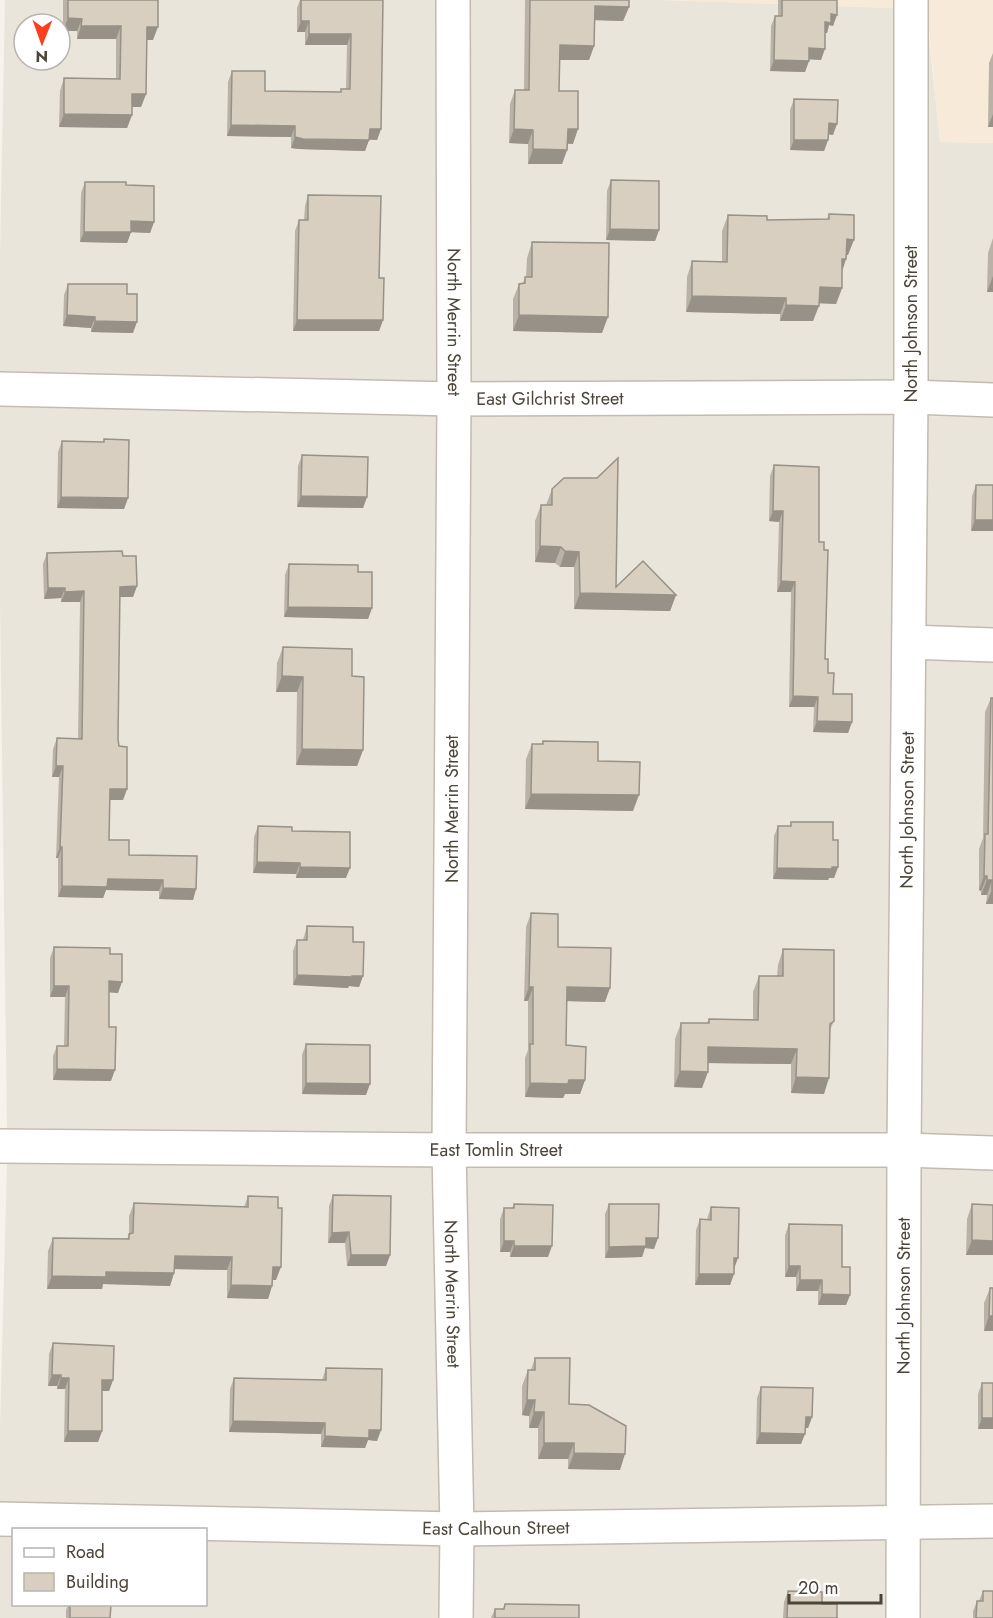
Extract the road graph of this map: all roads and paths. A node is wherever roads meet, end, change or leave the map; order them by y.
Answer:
1 (453, 0) edge
2 (910, 0) edge
3 (0, 389) edge
4 (911, 397) junction
5 (454, 399) junction
6 (993, 400) edge
7 (909, 642) junction
8 (993, 645) edge
9 (0, 1146) edge
10 (449, 1150) junction
11 (904, 1150) junction
12 (993, 1153) edge
13 (0, 1519) edge
14 (993, 1521) edge
15 (904, 1522) junction
16 (457, 1529) junction
17 (456, 1618) edge
18 (903, 1618) edge

1 - 5 street, North Merrin Street
2 - 4 street, North Johnson Street
3 - 5 street, East Gilchrist Street
4 - 5 street, East Gilchrist Street
4 - 6 street, East Gilchrist Street
4 - 7 street, North Johnson Street
5 - 10 street, North Merrin Street
7 - 8 street
7 - 11 street, North Johnson Street
9 - 10 street, East Tomlin Street
10 - 11 street, East Tomlin Street
10 - 16 street, North Merrin Street
11 - 12 street, East Tomlin Street
11 - 15 street, North Johnson Street
13 - 16 street, East Calhoun Street
14 - 15 street, East Calhoun Street
15 - 16 street, East Calhoun Street
15 - 18 street, North Johnson Street
16 - 17 street, North Merrin Street

